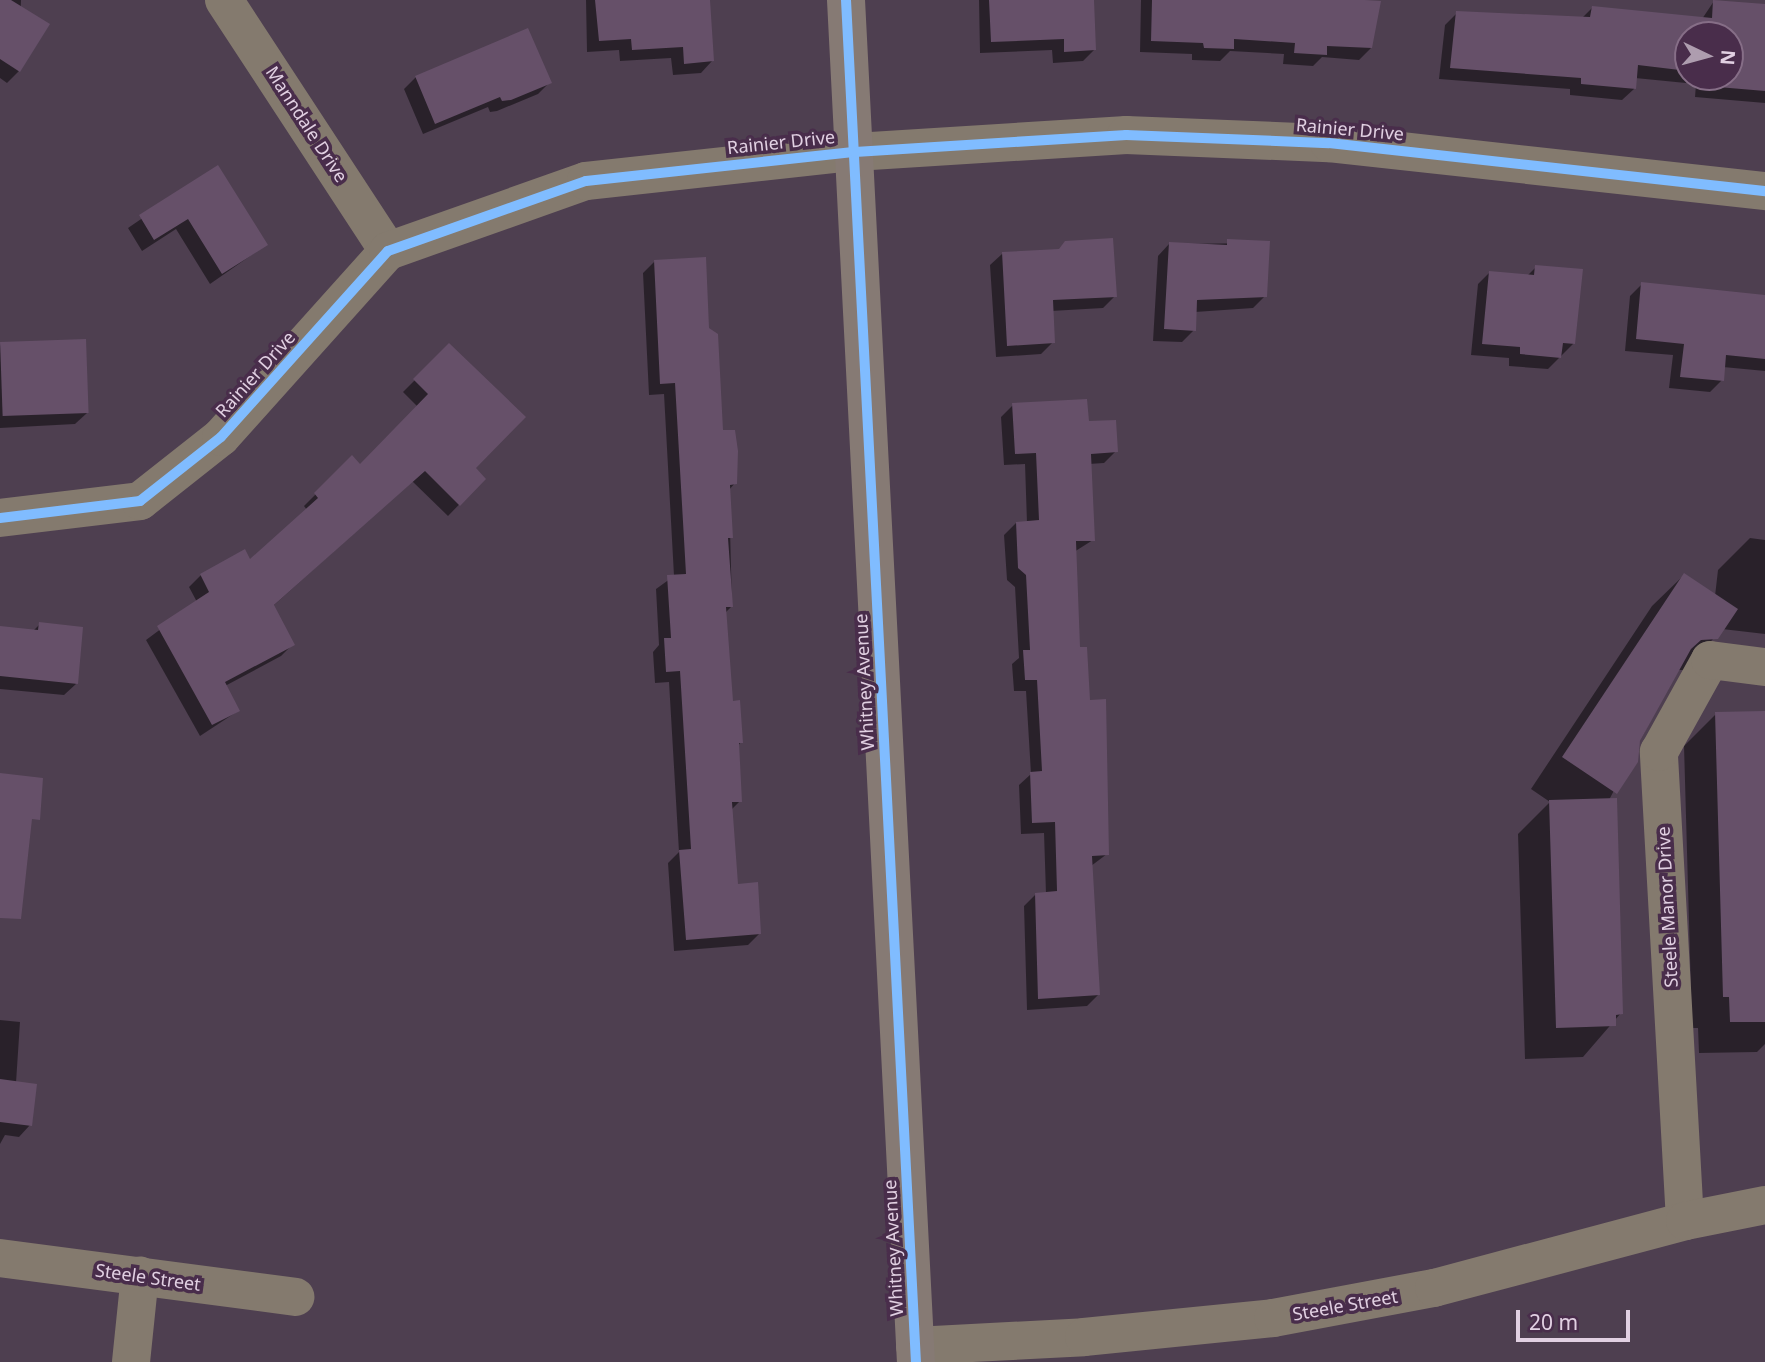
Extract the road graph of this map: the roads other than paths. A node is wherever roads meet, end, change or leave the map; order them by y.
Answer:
1 (224, 0) edge
2 (846, 0) edge
3 (855, 152) junction
4 (1765, 191) edge
5 (388, 251) junction
6 (0, 518) edge
7 (1765, 667) edge
8 (1765, 1205) edge
9 (1685, 1222) junction
10 (0, 1258) edge
11 (140, 1275) junction
12 (295, 1297) dead end
13 (916, 1354) edge
14 (131, 1362) edge

1 - 5 street, Manndale Drive
2 - 3 main road, Whitney Avenue
3 - 4 street, Rainier Drive
3 - 5 street, Rainier Drive
3 - 13 main road, Whitney Avenue
5 - 6 street, Rainier Drive
7 - 9 street, Steele Manor Drive
8 - 9 street, Steele Street
9 - 13 street, Steele Street
10 - 11 street, Steele Street
11 - 12 street, Steele Street
11 - 14 street

